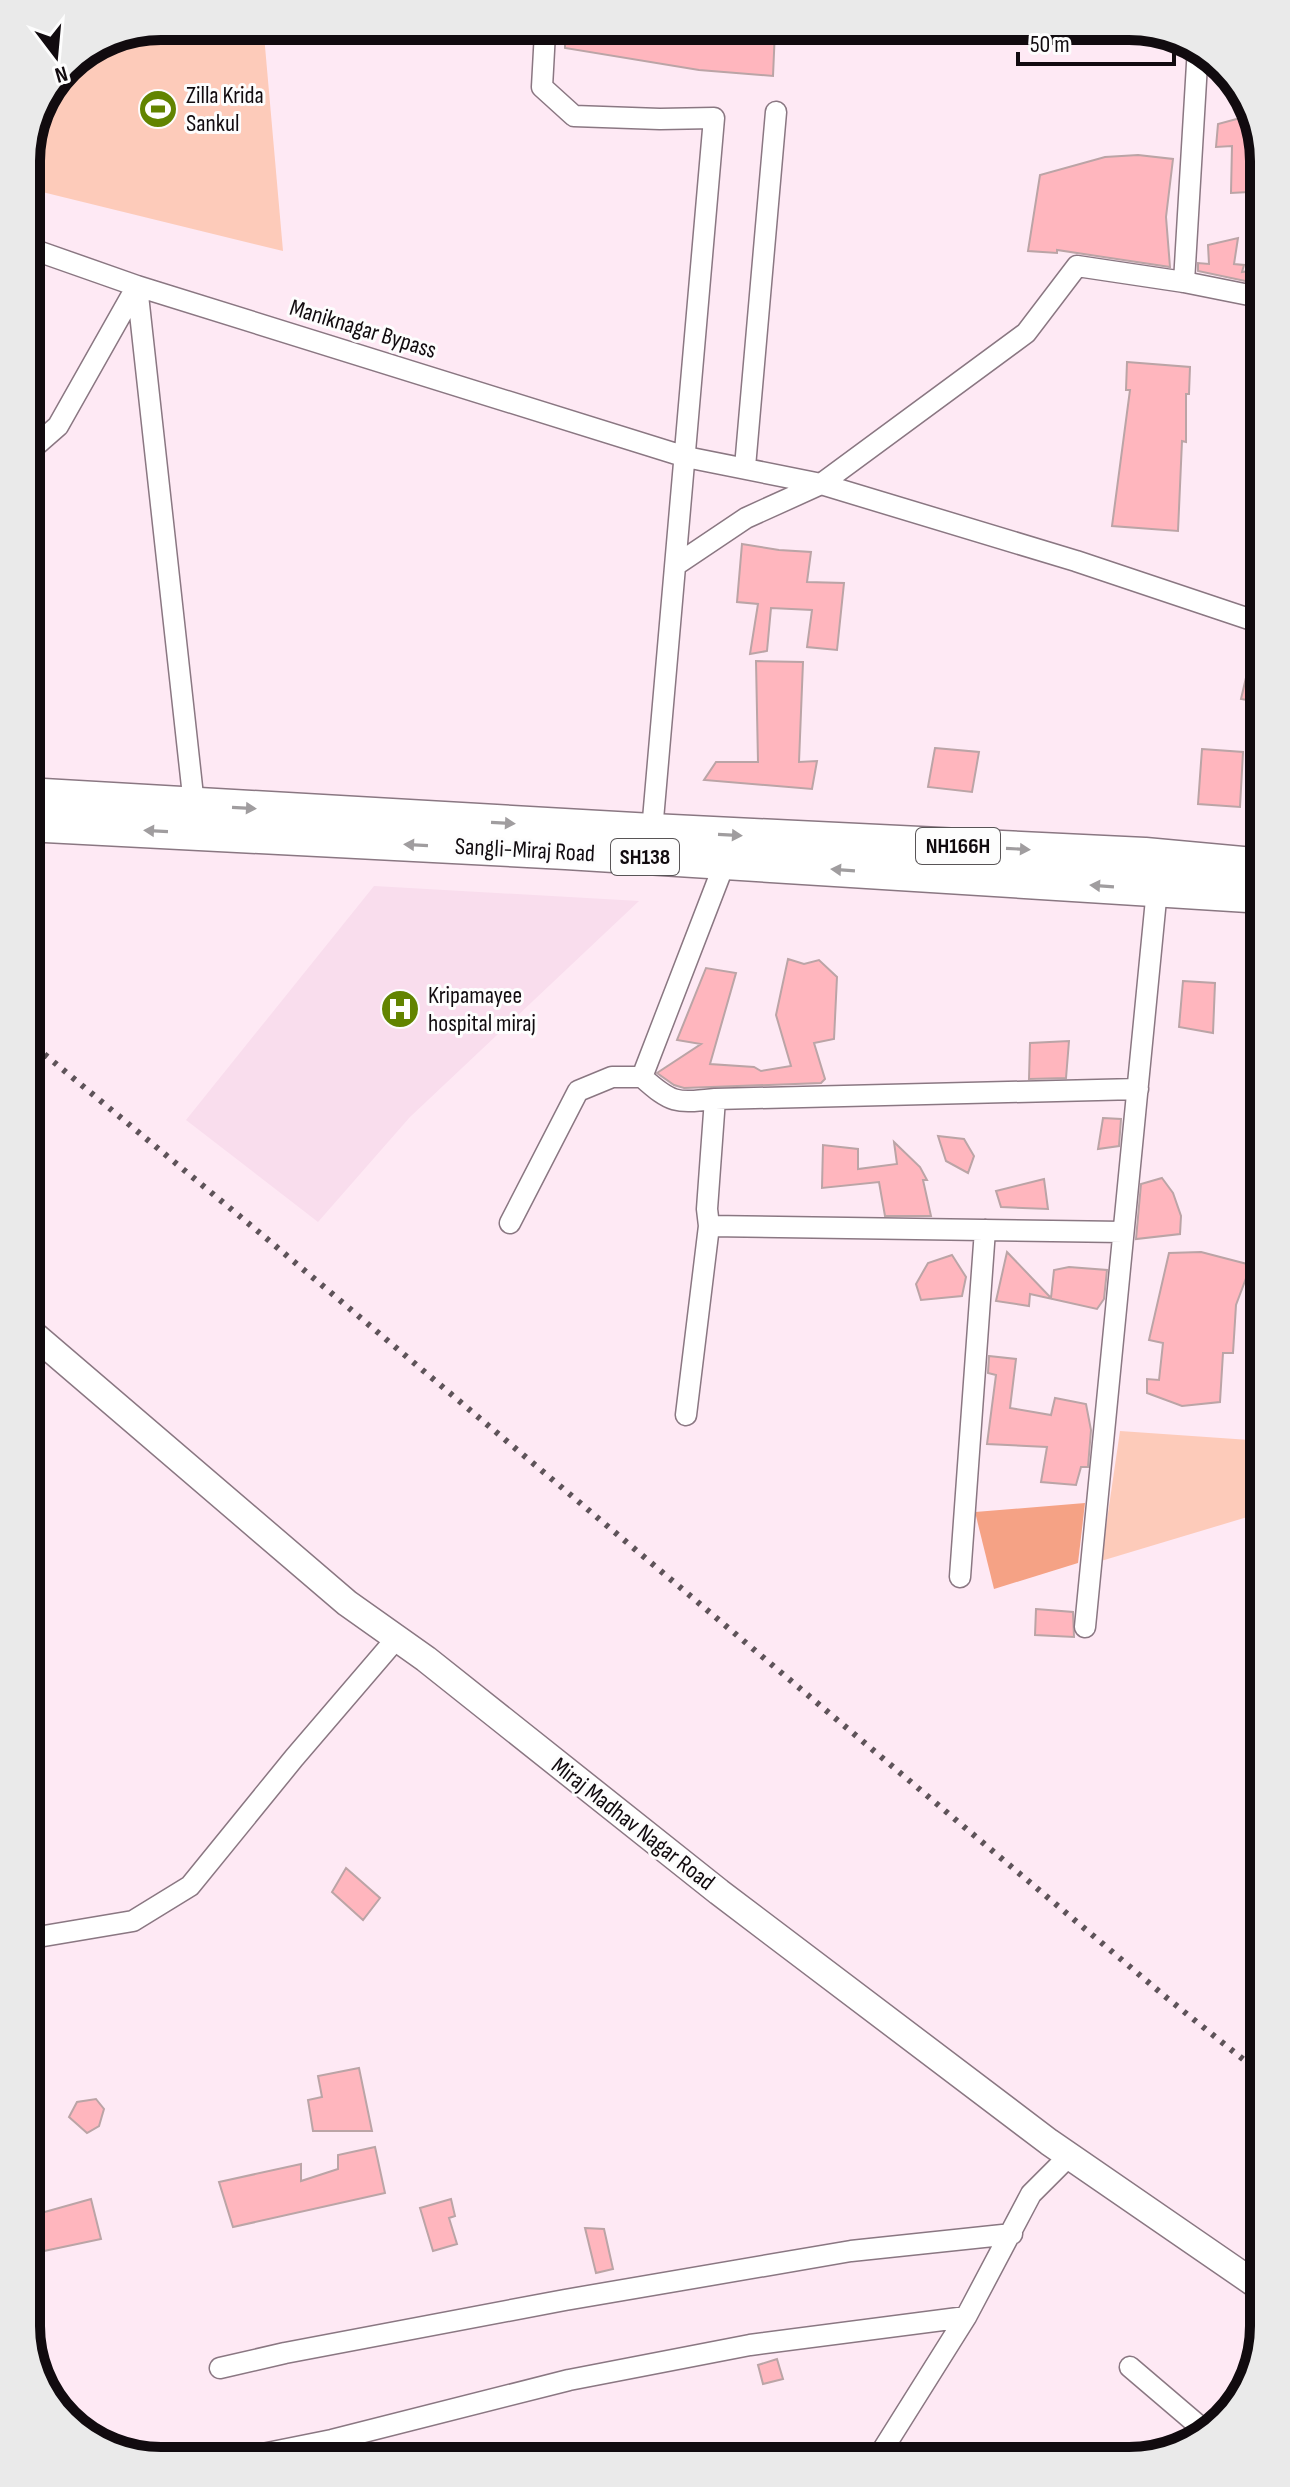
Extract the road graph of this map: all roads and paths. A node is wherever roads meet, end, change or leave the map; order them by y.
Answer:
1 (545, 40) edge
2 (1197, 61) edge
3 (776, 112) dead end
4 (40, 252) edge
5 (1184, 282) junction
6 (137, 286) junction
7 (1250, 295) edge
8 (40, 442) edge
9 (686, 457) junction
10 (745, 467) junction
11 (821, 484) junction
12 (676, 565) junction
13 (1250, 619) edge
14 (40, 796) edge
15 (194, 805) junction
16 (40, 825) edge
17 (652, 831) junction
18 (725, 862) junction
19 (1250, 865) edge
20 (1157, 889) junction
21 (1250, 895) edge
22 (642, 1077) junction
23 (1138, 1089) junction
24 (715, 1099) junction
25 (510, 1223) dead end
26 (709, 1226) junction
27 (985, 1230) junction
28 (1123, 1232) junction
29 (40, 1340) edge
30 (686, 1415) dead end
31 (960, 1577) dead end
32 (1085, 1627) dead end
33 (396, 1639) junction
34 (40, 1937) edge
35 (1069, 2156) junction
36 (1012, 2234) junction
37 (1250, 2280) edge
38 (966, 2317) junction
39 (1130, 2367) dead end
40 (220, 2368) dead end
41 (1198, 2425) edge
42 (297, 2447) edge
43 (884, 2447) edge

1 - 9 street
2 - 5 street
3 - 10 street
4 - 6 street, Maniknagar Bypass
5 - 7 street
5 - 11 street
6 - 8 street
6 - 9 street, Maniknagar Bypass
6 - 15 street
9 - 10 street, Maniknagar Bypass
9 - 12 street
10 - 11 street
11 - 12 street
11 - 13 street
12 - 17 street
14 - 15 highway, Sangli-Miraj Road
15 -> 17 highway, Sangli-Miraj Road
18 -> 16 highway, Sangli-Miraj Road / SH138
17 -> 19 highway, Sangli-Miraj Road / NH166H
20 -> 18 highway, Sangli-Miraj Road / SH138
18 - 22 street
20 - 21 highway, Sangli-Miraj Road / SH138
20 - 23 street
22 - 24 street
22 - 25 street
23 - 24 street
23 - 28 street
24 - 26 street
26 - 27 street
26 - 30 street
27 - 28 street
27 - 31 street
28 - 32 street
29 - 33 street, Miraj Madhav Nagar Road
33 - 34 street
33 - 35 street, Miraj Madhav Nagar Road
35 - 36 street
35 - 37 street, Miraj Madhav Nagar Road
36 - 38 street
36 - 40 street
38 - 42 street
38 - 43 street
39 - 41 street

